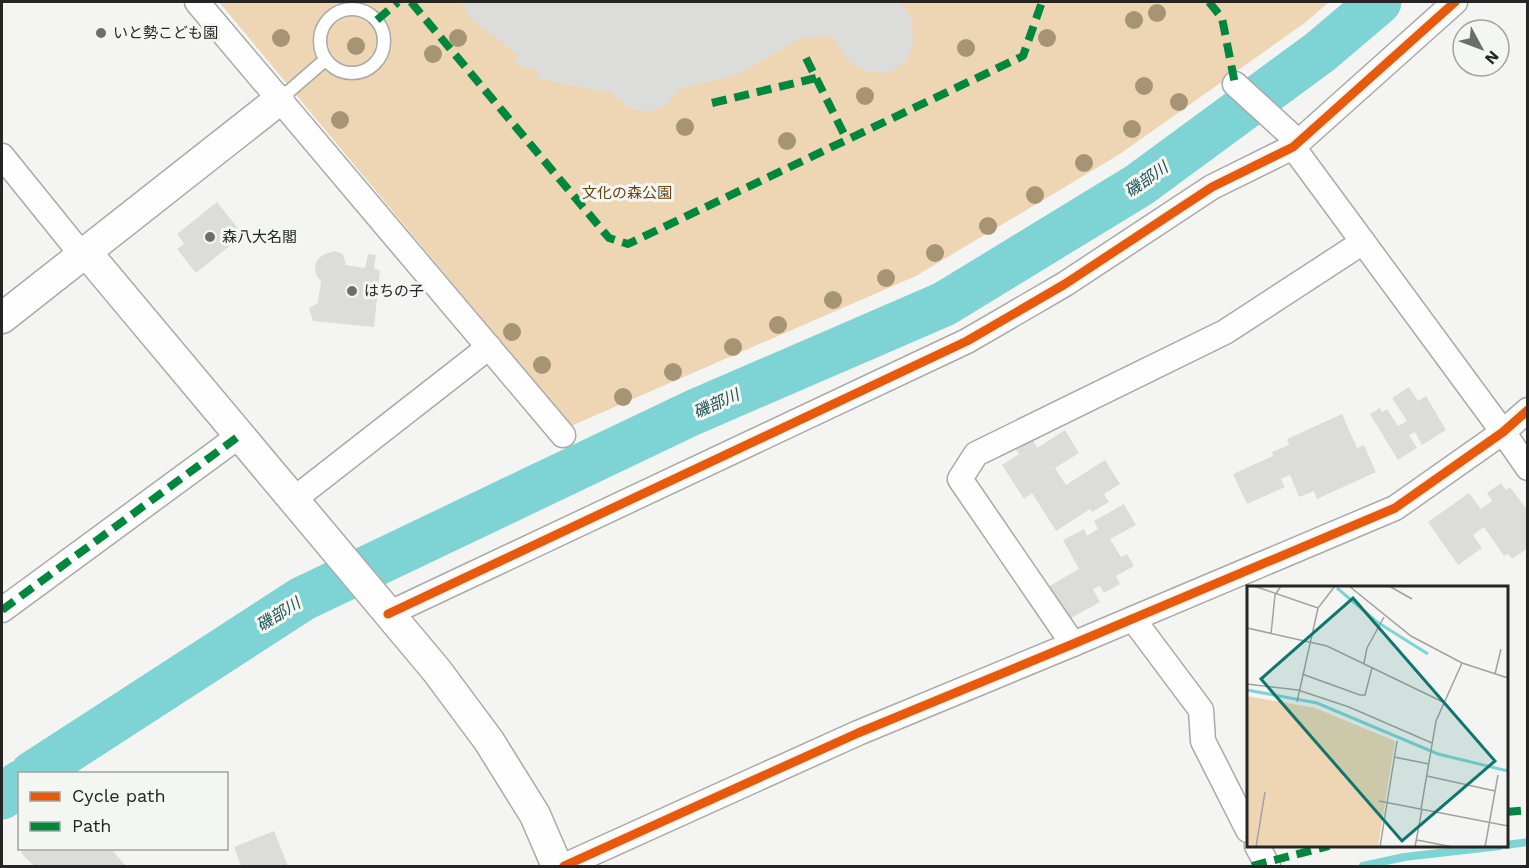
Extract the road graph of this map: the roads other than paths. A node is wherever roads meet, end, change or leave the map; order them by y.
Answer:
1 (197, 2) edge
2 (1455, 2) edge
3 (325, 60) junction
4 (1235, 84) dead end
5 (279, 100) junction
6 (1292, 141) junction
7 (2, 156) edge
8 (1363, 242) junction
9 (84, 254) junction
10 (2, 318) edge
11 (489, 347) junction
12 (1527, 410) edge
13 (1503, 432) junction
14 (239, 435) junction
15 (563, 435) dead end
16 (1527, 468) edge
17 (294, 501) junction
18 (2, 610) edge
19 (388, 614) junction
20 (1133, 619) junction
21 (1072, 644) junction
22 (1247, 828) edge
23 (1258, 847) edge
24 (557, 867) edge
25 (564, 867) edge
26 (1268, 867) edge

1 - 5 street
2 - 6 street
3 - 3 lane
3 - 5 lane
4 - 6 street
5 - 9 street
5 - 11 street
6 - 8 street
6 - 19 street
7 - 9 street
8 - 13 street
8 - 21 street
9 - 10 street
9 - 14 street
11 - 15 street
11 - 17 street
12 - 13 street
13 - 16 street
13 - 20 street
14 - 17 street
14 - 18 street
17 - 19 street
19 - 24 street
20 - 21 street
20 - 22 street
21 - 25 street
23 - 26 street

